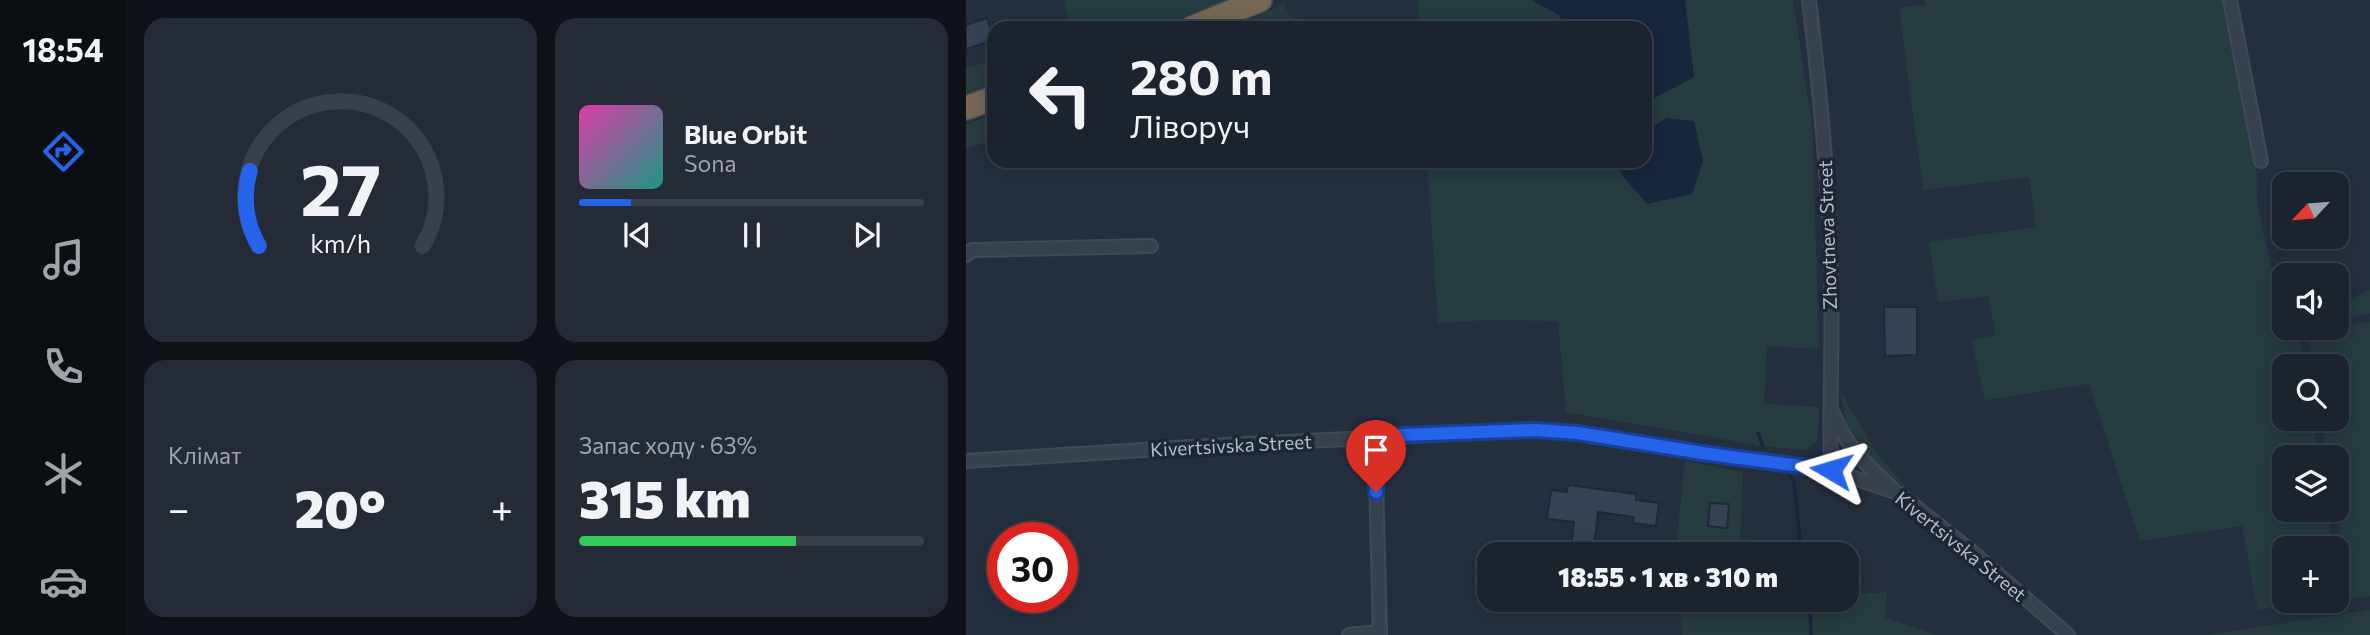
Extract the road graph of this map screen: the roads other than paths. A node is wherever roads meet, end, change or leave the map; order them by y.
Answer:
1 (1260, 0) edge
2 (1809, 0) edge
3 (2230, 0) edge
4 (1209, 21) edge
5 (987, 100) edge
6 (966, 108) edge
7 (2260, 161) dead end
8 (1151, 246) dead end
9 (966, 254) edge
10 (1829, 403) junction
11 (1375, 436) junction
12 (966, 461) edge
13 (1831, 470) junction
14 (1898, 493) junction
15 (1380, 634) edge
16 (1349, 635) edge
17 (2068, 635) edge

1 - 4 highway
2 - 10 street, Zhovtneva Street
3 - 7 street
5 - 6 highway
8 - 9 street
10 - 13 street, Zhovtneva Street
10 - 14 street
11 - 12 street, Kivertsivska Street
11 - 13 street, Kivertsivska Street
11 - 15 street
13 - 14 street, Kivertsivska Street
14 - 17 street, Kivertsivska Street
15 - 16 street

